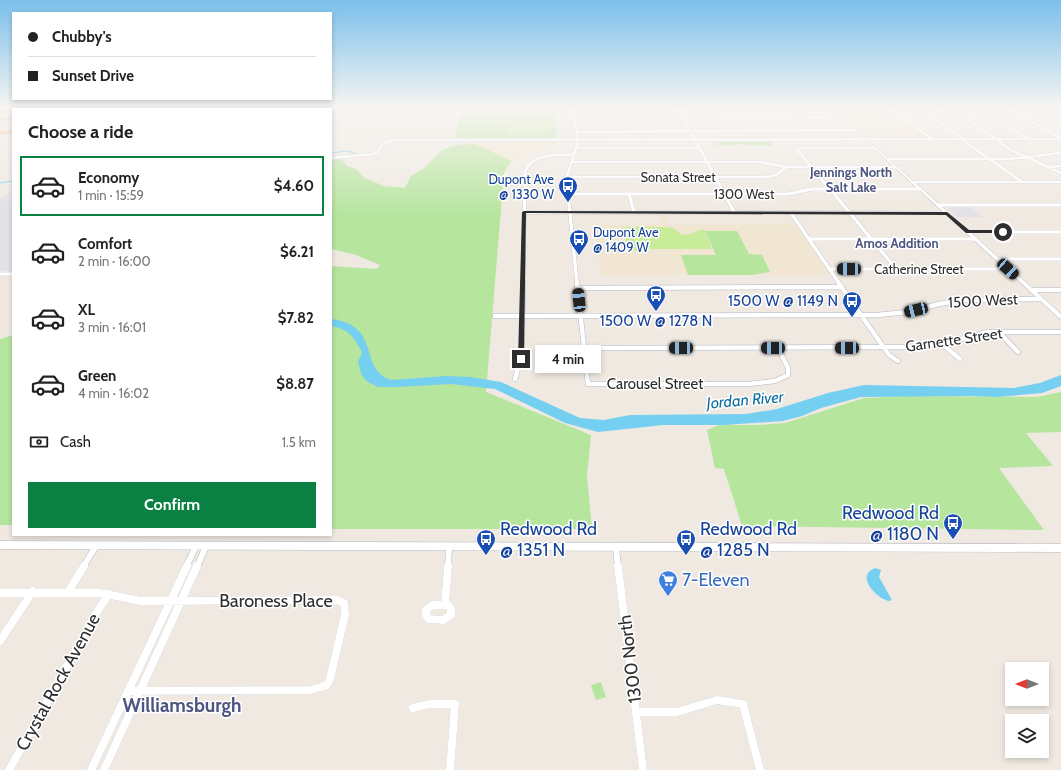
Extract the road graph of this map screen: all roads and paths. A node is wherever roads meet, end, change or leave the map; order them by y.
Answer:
1 (382, 145) edge
2 (577, 145) edge
3 (697, 145) edge
4 (872, 145) edge
5 (970, 145) edge
6 (1005, 145) edge
7 (576, 148) junction
8 (699, 148) junction
9 (875, 148) junction
10 (1061, 153) edge
11 (574, 155) junction
12 (1026, 157) junction
13 (332, 158) edge
14 (888, 159) junction
15 (990, 159) junction
16 (571, 162) junction
17 (707, 162) junction
18 (1061, 166) edge
19 (786, 167) junction
20 (811, 167) junction
21 (896, 167) junction
22 (1047, 167) junction
23 (1061, 173) edge
24 (566, 177) junction
25 (715, 177) junction
26 (912, 182) junction
27 (1021, 182) junction
28 (1061, 182) edge
29 (830, 189) junction
30 (920, 189) junction
31 (568, 194) junction
32 (629, 194) junction
33 (724, 194) junction
34 (938, 205) junction
35 (1061, 205) edge
36 (524, 212) junction
37 (570, 212) junction
38 (634, 212) junction
39 (734, 212) junction
40 (791, 213) junction
41 (849, 213) junction
42 (947, 213) junction
43 (968, 232) junction
44 (1061, 232) edge
45 (871, 239) junction
46 (976, 239) junction
47 (809, 240) junction
48 (997, 259) junction
49 (1061, 259) edge
50 (830, 269) junction
51 (896, 269) junction
52 (1008, 269) junction
53 (0, 274) edge
54 (12, 274) edge
55 (842, 287) junction
56 (578, 288) junction
57 (1032, 290) junction
58 (1061, 290) edge
59 (1041, 299) junction
60 (495, 316) dead end
61 (522, 316) junction
62 (580, 316) junction
63 (861, 316) junction
64 (1061, 317) edge
65 (999, 332) junction
66 (1061, 332) edge
67 (942, 344) junction
68 (584, 348) junction
69 (778, 348) junction
70 (884, 348) junction
71 (1018, 352) dead end
72 (960, 359) dead end
73 (898, 361) dead end
74 (515, 379) dead end
75 (0, 545) edge
76 (96, 546) junction
77 (196, 546) junction
78 (206, 546) junction
79 (449, 547) junction
80 (616, 548) junction
81 (1061, 548) edge
82 (33, 591) junction
83 (0, 592) edge
84 (68, 592) junction
85 (109, 594) junction
86 (170, 600) junction
87 (181, 600) junction
88 (445, 605) dead end
89 (0, 641) edge
90 (128, 691) junction
91 (140, 691) junction
92 (413, 708) dead end
93 (636, 712) junction
94 (8, 770) edge
95 (91, 770) edge
96 (104, 770) edge
97 (450, 770) edge
98 (643, 770) edge
99 (760, 770) edge

1 - 13 street
2 - 7 street
3 - 8 street
4 - 9 street
5 - 15 street
6 - 12 street
7 - 8 street
7 - 11 street
8 - 17 street
9 - 14 street
9 - 20 street
10 - 12 street
11 - 16 street
11 - 36 street
12 - 15 street
12 - 22 street
14 - 15 street
14 - 21 street
15 - 27 street
16 - 17 street
16 - 24 street
17 - 19 street
17 - 25 street
18 - 22 street
19 - 20 street
19 - 25 street, Sonata Street
20 - 21 street
20 - 29 street
21 - 26 street
22 - 23 street
24 - 25 street, Sonata Street
24 - 31 street
25 - 33 street
26 - 27 street
26 - 30 street
27 - 28 street
29 - 30 street, 1300 West
29 - 33 street, 1300 West
29 - 41 street
30 - 34 street
31 - 32 street, 1300 West
31 - 37 street
32 - 33 street, 1300 West
32 - 38 street
33 - 39 street
34 - 35 street
34 - 42 street
36 - 37 street
36 - 61 street
37 - 38 street
37 - 56 street
38 - 39 street
39 - 40 street
40 - 41 street
40 - 47 street
41 - 42 street
41 - 45 street
42 - 43 street
43 - 44 street
43 - 46 street
45 - 46 street
45 - 47 street
45 - 51 street
46 - 48 street
47 - 50 street
48 - 49 street
48 - 52 street
50 - 51 street, Catherine Street
50 - 55 street
51 - 52 street, Catherine Street
52 - 57 street
53 - 54 street
55 - 56 street
55 - 63 street
56 - 62 street
57 - 58 street, 1500 West
57 - 59 street
59 - 63 street, 1500 West
59 - 64 street
60 - 61 street, 1500 West
61 - 62 street, 1500 West
61 - 74 street
62 - 63 street, 1500 West
62 - 68 street
63 - 70 street
65 - 66 street, Garnette Street
65 - 67 street, Garnette Street
65 - 71 street
67 - 70 street, Garnette Street
67 - 72 street
68 - 69 street, Garnette Street
68 - 69 street, Carousel Street
69 - 70 street, Garnette Street
70 - 73 street
75 - 76 main road
76 - 77 main road
76 - 84 street
77 - 78 main road
77 - 86 street
78 - 79 main road
78 - 87 street
79 - 80 main road
79 - 88 street
80 - 81 main road
80 - 93 street, 1300 North
82 - 83 street, Baroness Place
82 - 84 street, Baroness Place
82 - 89 street
84 - 85 street, Baroness Place
85 - 86 street, Baroness Place
85 - 94 street, Crystal Rock Avenue
86 - 87 street, Baroness Place
86 - 90 street
87 - 91 street
87 - 91 street, Baroness Place
90 - 91 street
90 - 95 street
91 - 96 street
92 - 97 street
93 - 98 street, 1300 North
93 - 99 street

